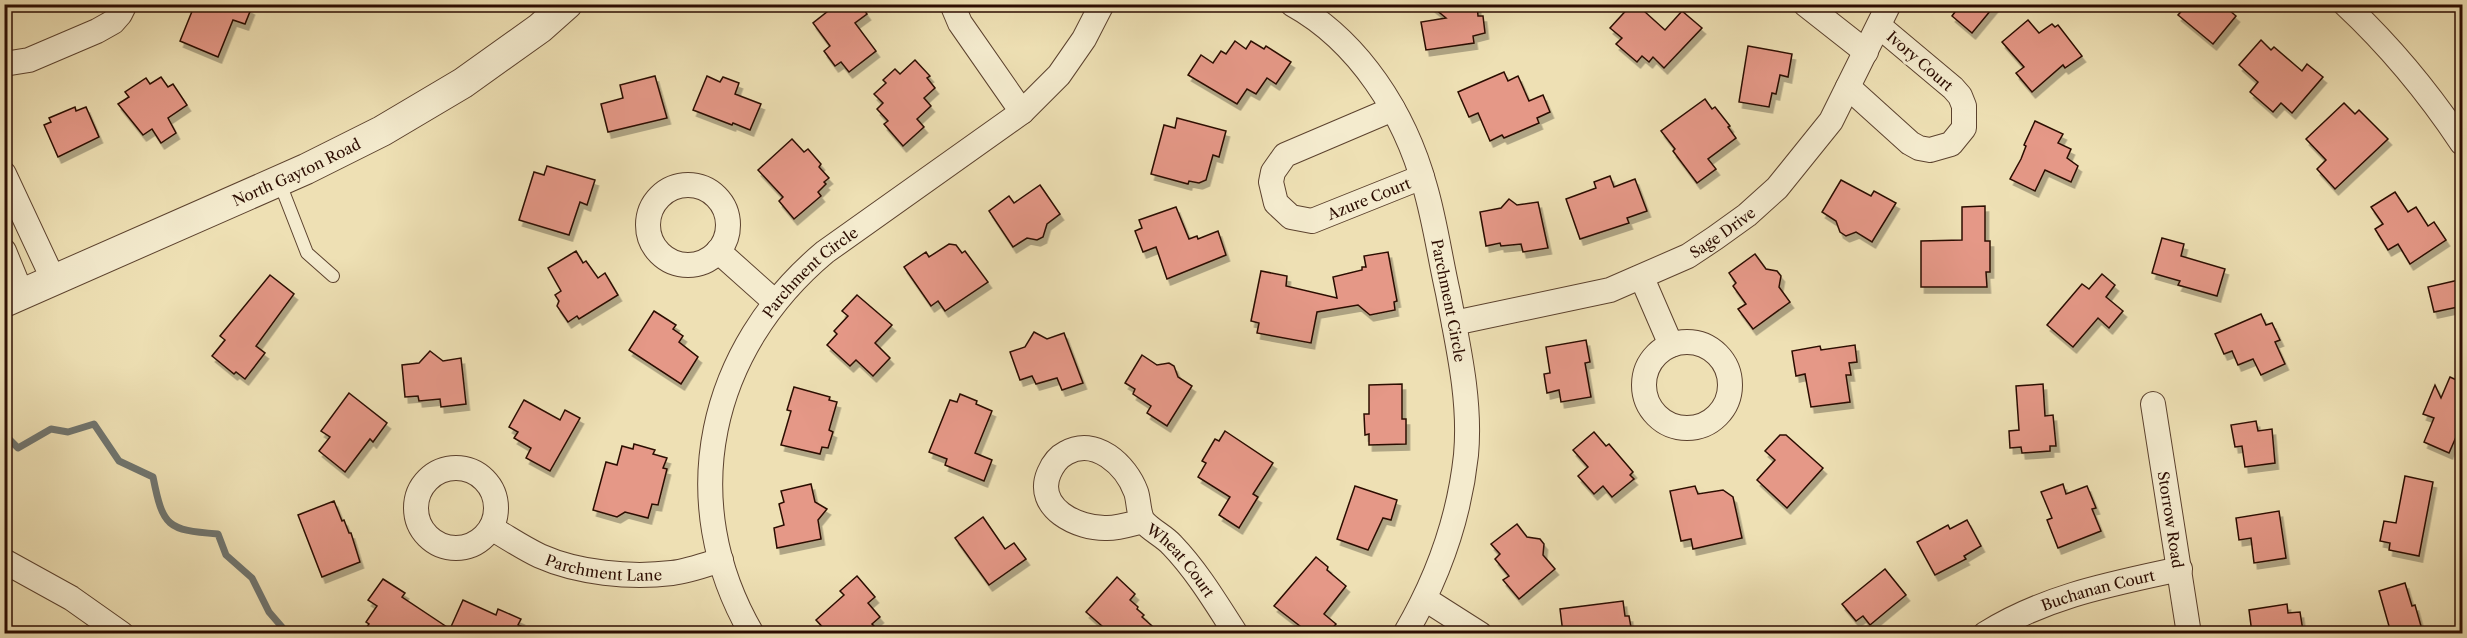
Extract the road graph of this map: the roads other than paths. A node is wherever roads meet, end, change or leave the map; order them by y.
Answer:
1 (125, 4) edge
2 (567, 4) edge
3 (952, 4) edge
4 (1101, 4) edge
5 (1805, 4) edge
6 (1889, 4) edge
7 (2345, 4) edge
8 (1298, 6) edge
9 (1879, 26) junction
10 (1866, 52) junction
11 (4, 64) edge
12 (1848, 87) junction
13 (1393, 109) junction
14 (1022, 112) junction
15 (2463, 143) edge
16 (4, 174) edge
17 (1422, 177) junction
18 (279, 181) junction
19 (4, 251) edge
20 (718, 251) dead end
21 (333, 276) dead end
22 (1642, 278) junction
23 (54, 281) junction
24 (14, 298) edge
25 (775, 302) junction
26 (1454, 323) junction
27 (1671, 345) dead end
28 (2153, 404) dead end
29 (1143, 521) dead end
30 (491, 528) dead end
31 (4, 561) edge
32 (721, 561) junction
33 (2180, 569) junction
34 (1425, 599) junction
35 (122, 633) edge
36 (752, 633) edge
37 (1236, 633) edge
38 (1405, 633) edge
39 (1480, 633) edge
40 (1984, 633) edge
41 (2189, 633) edge

1 - 11 street
2 - 18 street, North Gayton Road
3 - 14 street
4 - 14 street, Parchment Circle
5 - 10 street
6 - 9 street, Sage Drive
7 - 15 street
8 - 13 street, Parchment Circle
9 - 10 street, Sage Drive
9 - 12 street, Ivory Court
10 - 12 street, Sage Drive
12 - 22 street, Sage Drive
13 - 17 street, Parchment Circle
13 - 17 street, Azure Court
14 - 25 street, Parchment Circle
16 - 23 street
17 - 26 street, Parchment Circle
18 - 21 lane
18 - 23 street, North Gayton Road
19 - 24 street
20 - 25 street
22 - 26 street, Sage Drive
22 - 27 street
23 - 24 street, North Gayton Road
25 - 32 street, Parchment Circle
26 - 34 street, Parchment Circle
28 - 33 street, Storrow Road
29 - 37 street, Wheat Court
30 - 32 street, Parchment Lane
31 - 35 street
32 - 36 street, Parchment Circle
33 - 40 street, Buchanan Court
33 - 41 street, Storrow Road
34 - 38 street, Parchment Circle
34 - 39 street

